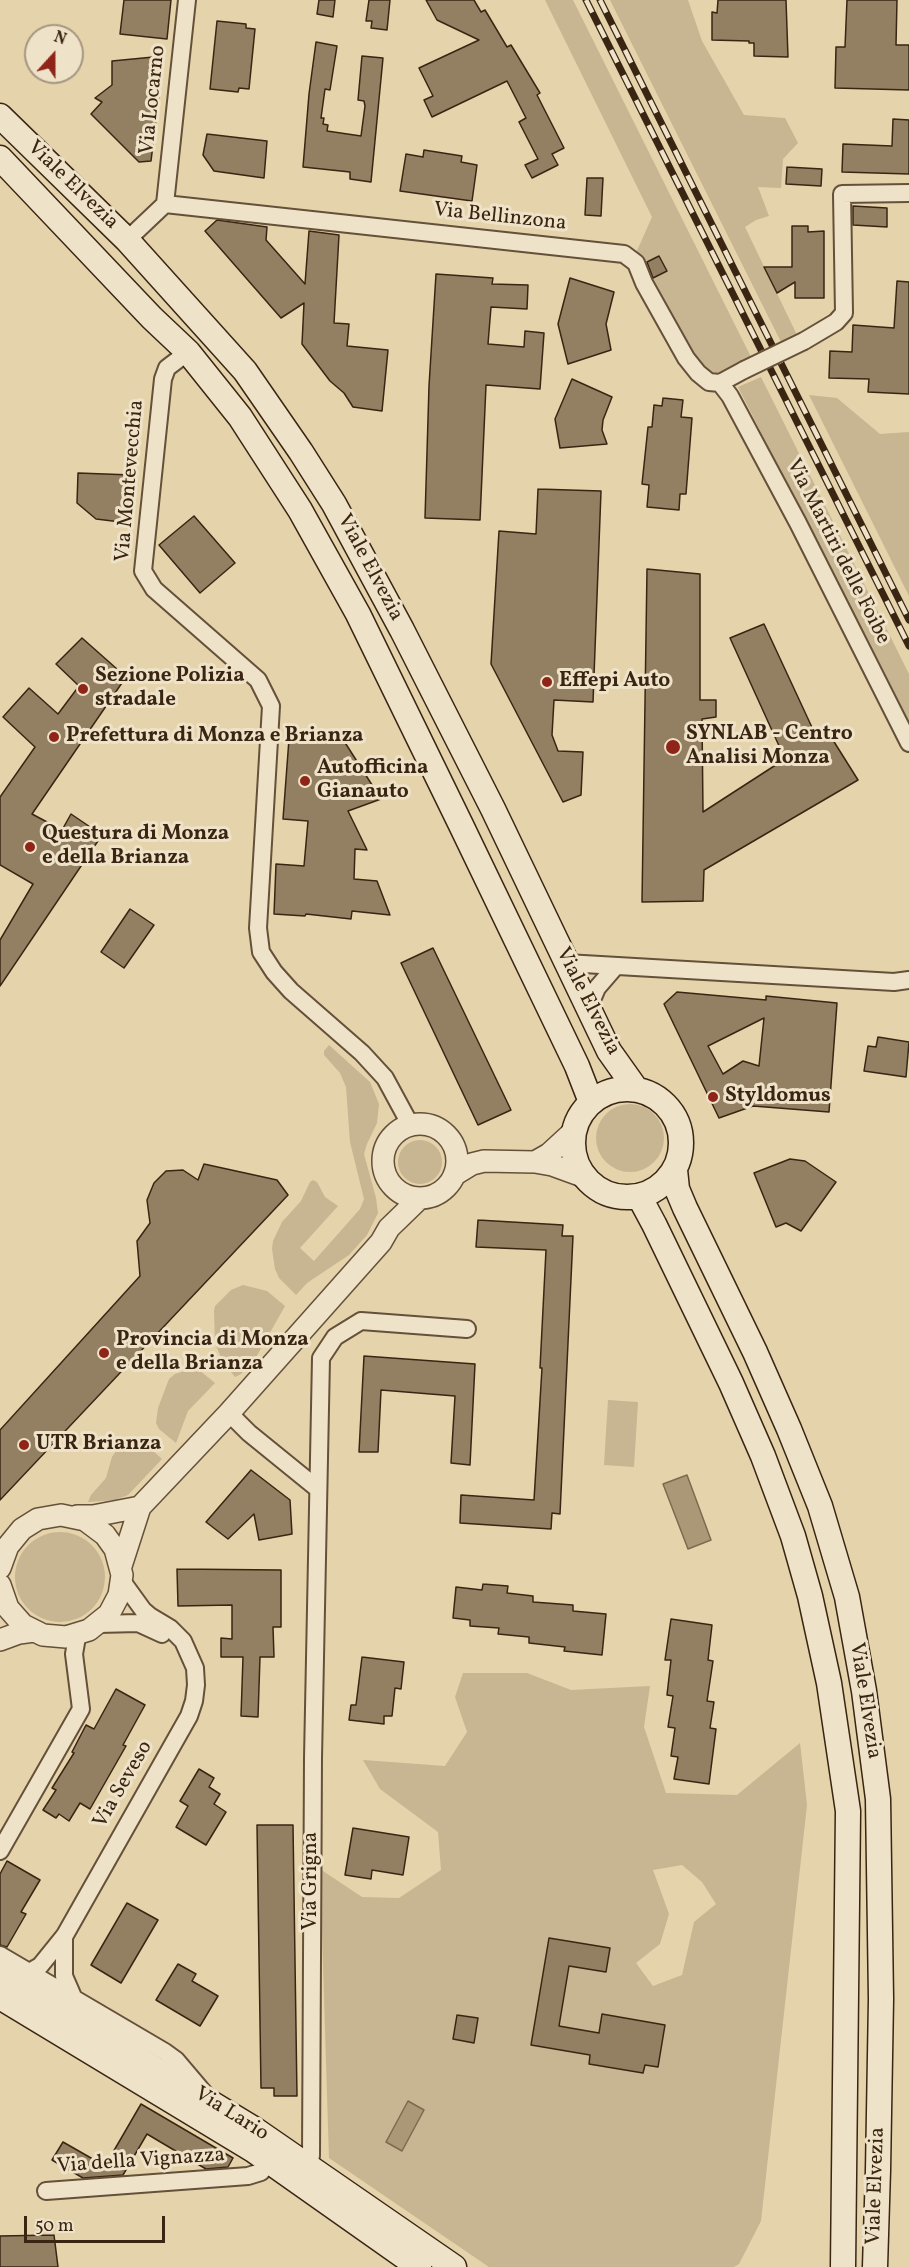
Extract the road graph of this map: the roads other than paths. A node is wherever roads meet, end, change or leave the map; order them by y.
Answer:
1 (187, 0) edge
2 (0, 116) edge
3 (0, 158) edge
4 (909, 193) edge
5 (165, 204) junction
6 (127, 240) junction
7 (188, 352) junction
8 (720, 383) junction
9 (909, 743) edge
10 (566, 963) junction
11 (616, 966) junction
12 (909, 980) edge
13 (588, 1008) junction
14 (636, 1089) junction
15 (591, 1102) junction
16 (411, 1126) junction
17 (574, 1131) junction
18 (452, 1144) junction
19 (484, 1161) junction
20 (535, 1162) junction
21 (675, 1170) junction
22 (454, 1175) junction
23 (585, 1177) junction
24 (396, 1190) junction
25 (639, 1196) junction
26 (420, 1198) junction
27 (389, 1228) junction
28 (467, 1329) dead end
29 (228, 1413) junction
30 (318, 1489) junction
31 (140, 1507) junction
32 (68, 1516) junction
33 (0, 1568) edge
34 (121, 1574) junction
35 (0, 1585) edge
36 (90, 1629) junction
37 (34, 1631) junction
38 (0, 1640) edge
39 (188, 1651) junction
40 (0, 1851) edge
41 (64, 1935) junction
42 (0, 1956) edge
43 (28, 1973) junction
44 (0, 1975) edge
45 (0, 1997) edge
46 (74, 1999) junction
47 (212, 2103) junction
48 (269, 2162) junction
49 (305, 2164) junction
50 (46, 2191) dead end
51 (418, 2267) edge
52 (454, 2267) edge
53 (843, 2267) edge
54 (874, 2267) edge

1 - 5 street, Via Locarno
2 - 6 main road, Viale Elvezia
3 - 7 main road, Viale Elvezia
4 - 8 street, bridge
5 - 6 street
5 - 8 street, Via Bellinzona
6 - 10 main road, Viale Elvezia
7 - 15 main road, Viale Elvezia
7 - 16 street, Via Montevecchia
8 - 9 street, Via Martiri delle Foibe
10 - 11 street
10 - 13 main road, Viale Elvezia
11 - 12 street
11 - 13 street
13 - 14 main road, Viale Elvezia
14 - 15 main road
14 - 21 main road, Viale Elvezia
15 - 17 main road
16 - 18 street
16 - 24 street
17 - 20 street
17 - 23 main road
18 - 19 street
18 - 22 street
19 - 20 street
19 - 22 street
20 - 23 street
21 - 25 main road
21 - 54 main road, Viale Elvezia
22 - 26 street
23 - 25 main road
24 - 26 street
24 - 27 street
25 - 53 main road, Viale Elvezia
26 - 27 street
27 - 29 street
28 - 30 street, Via Grigna
29 - 30 street
29 - 31 street
30 - 49 street, Via Grigna
31 - 32 street
31 - 34 street
32 - 33 street
32 - 34 street
34 - 36 street
34 - 39 street, Via Seveso
35 - 37 street
36 - 37 street
36 - 39 street
36 - 40 street
37 - 38 street
39 - 41 street, Via Seveso
41 - 43 street, Via Seveso
41 - 46 street, Via Seveso
42 - 43 street
43 - 46 street
44 - 47 main road, Via Lario
45 - 48 main road, Via Lario
46 - 47 street
47 - 49 main road, Via Lario
48 - 50 street, Via della Vignazza
48 - 51 main road, Via Lario
49 - 52 main road, Via Lario

